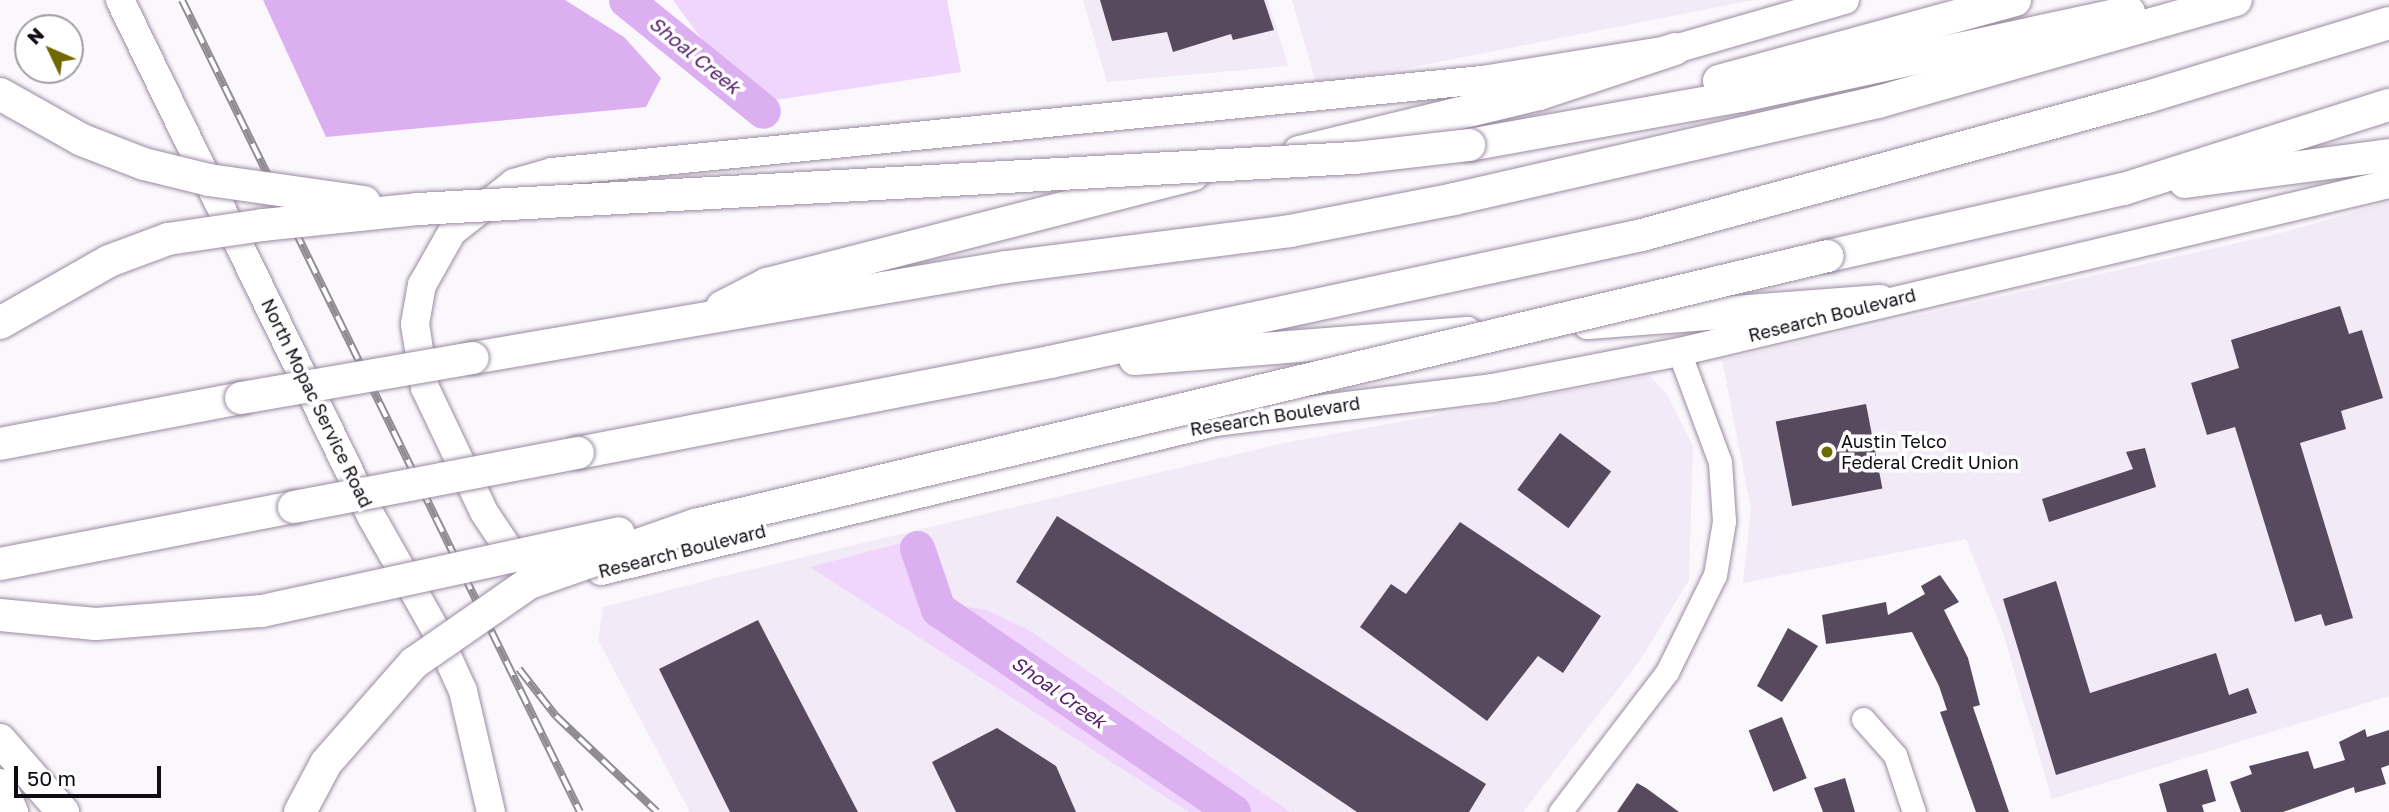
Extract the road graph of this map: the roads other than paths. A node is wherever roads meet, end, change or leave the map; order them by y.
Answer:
1 (120, 0) edge
2 (1845, 0) edge
3 (2015, 0) edge
4 (2188, 0) edge
5 (2236, 0) edge
6 (2389, 23) edge
7 (1675, 49) junction
8 (0, 94) edge
9 (2389, 105) edge
10 (1469, 145) junction
11 (2389, 155) edge
12 (2389, 184) edge
13 (2124, 189) junction
14 (418, 209) junction
15 (1880, 301) junction
16 (695, 321) junction
17 (0, 323) edge
18 (1679, 352) junction
19 (1050, 362) junction
20 (0, 444) edge
21 (695, 525) junction
22 (0, 564) edge
23 (0, 615) edge
24 (1863, 719) dead end
25 (0, 740) edge
26 (0, 785) edge
27 (12, 812) edge
28 (63, 812) edge
29 (300, 812) edge
30 (491, 812) edge
31 (1560, 812) edge
32 (1914, 812) edge

1 - 30 main road, North Mopac Service Road
2 - 7 main road, Research Boulevard
3 - 10 highway
4 - 10 highway
5 - 16 highway
6 - 19 highway
7 - 16 highway
7 - 18 main road, Research Boulevard
8 - 14 highway, bridge
9 - 13 highway
10 - 14 highway, bridge
11 - 13 highway
12 - 15 main road, Research Boulevard
13 - 21 highway, bridge
14 - 17 highway, bridge
15 - 18 main road, Research Boulevard
15 - 19 highway
16 - 20 highway, bridge
18 - 31 street
19 - 22 highway, bridge
21 - 23 highway, bridge
21 - 29 highway, bridge
24 - 32 street
25 - 28 highway
26 - 27 highway

